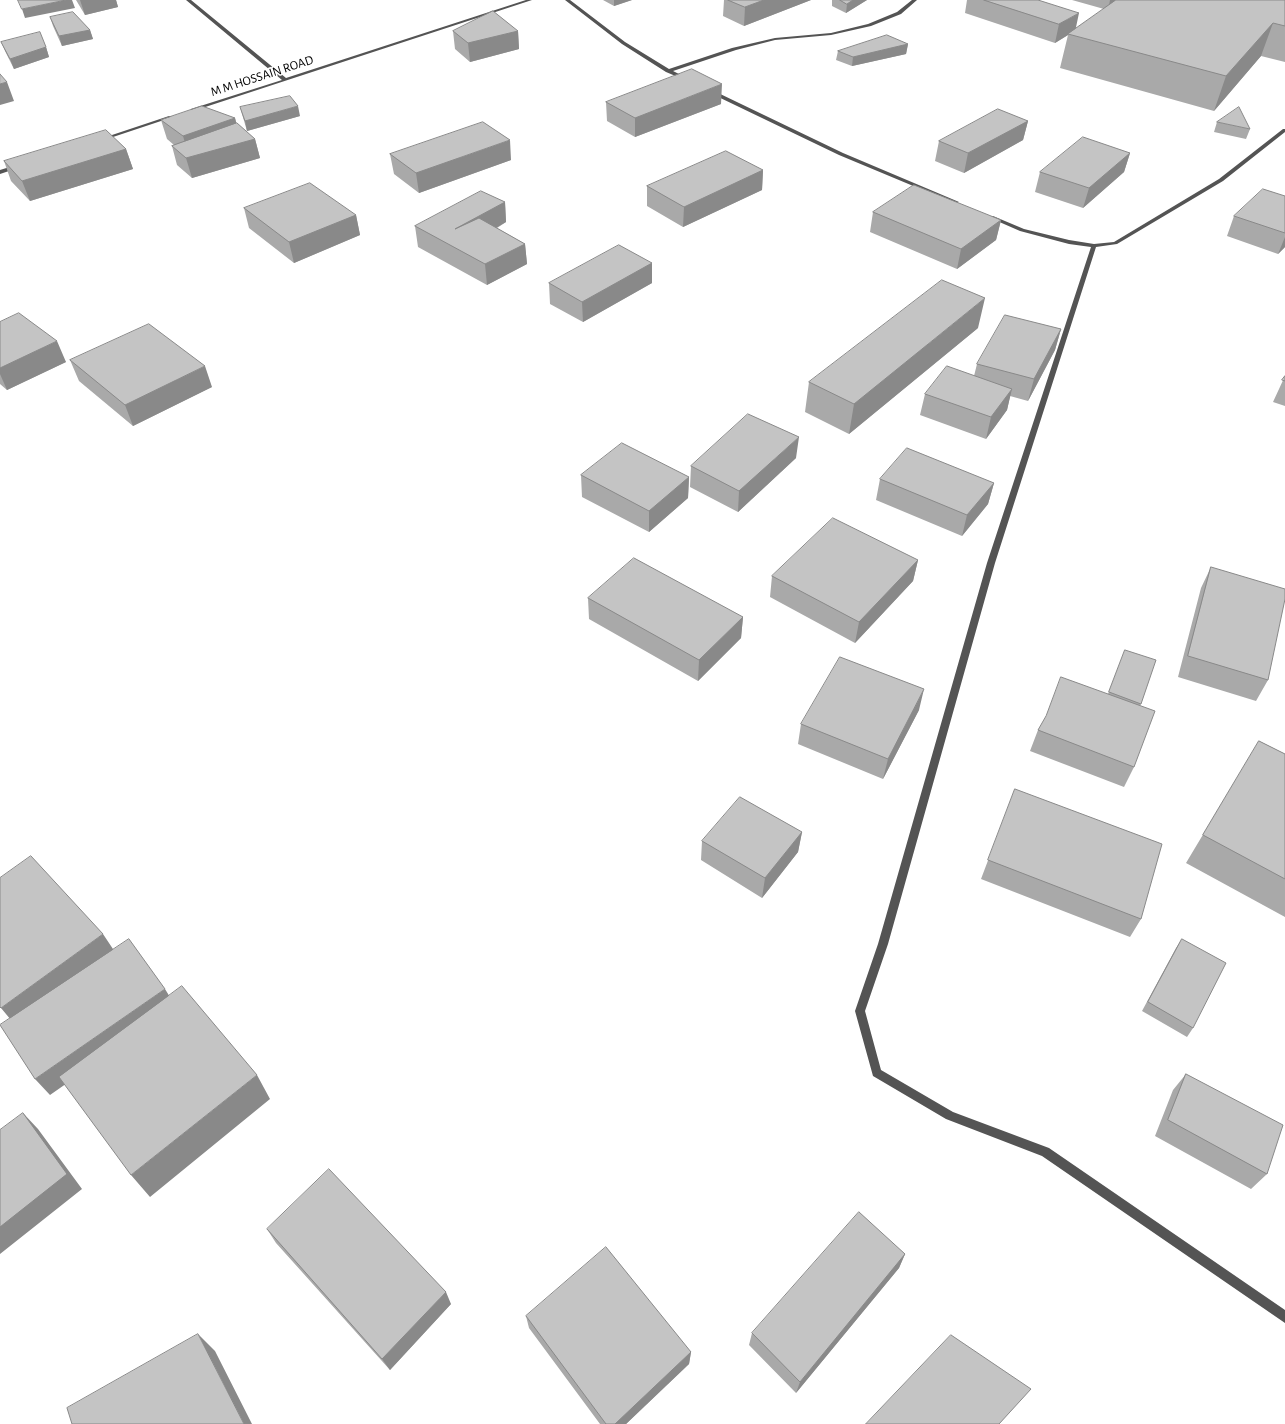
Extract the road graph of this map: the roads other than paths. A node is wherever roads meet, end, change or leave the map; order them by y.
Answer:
1 (188, 0) edge
2 (530, 0) edge
3 (567, 0) edge
4 (915, 0) edge
5 (668, 71) junction
6 (285, 80) junction
7 (690, 81) edge
8 (704, 88) edge
9 (188, 112) edge
10 (180, 114) edge
11 (1285, 130) edge
12 (98, 140) edge
13 (22, 165) edge
14 (0, 172) edge
15 (964, 205) edge
16 (986, 214) edge
17 (1094, 246) junction
18 (1285, 1317) edge

1 - 6 street
2 - 6 street, M M HOSSAIN ROAD
3 - 5 street
4 - 5 street
5 - 7 street
6 - 9 street, M M HOSSAIN ROAD
8 - 15 street
10 - 12 street
11 - 17 street
13 - 14 street
16 - 17 street
17 - 18 street

